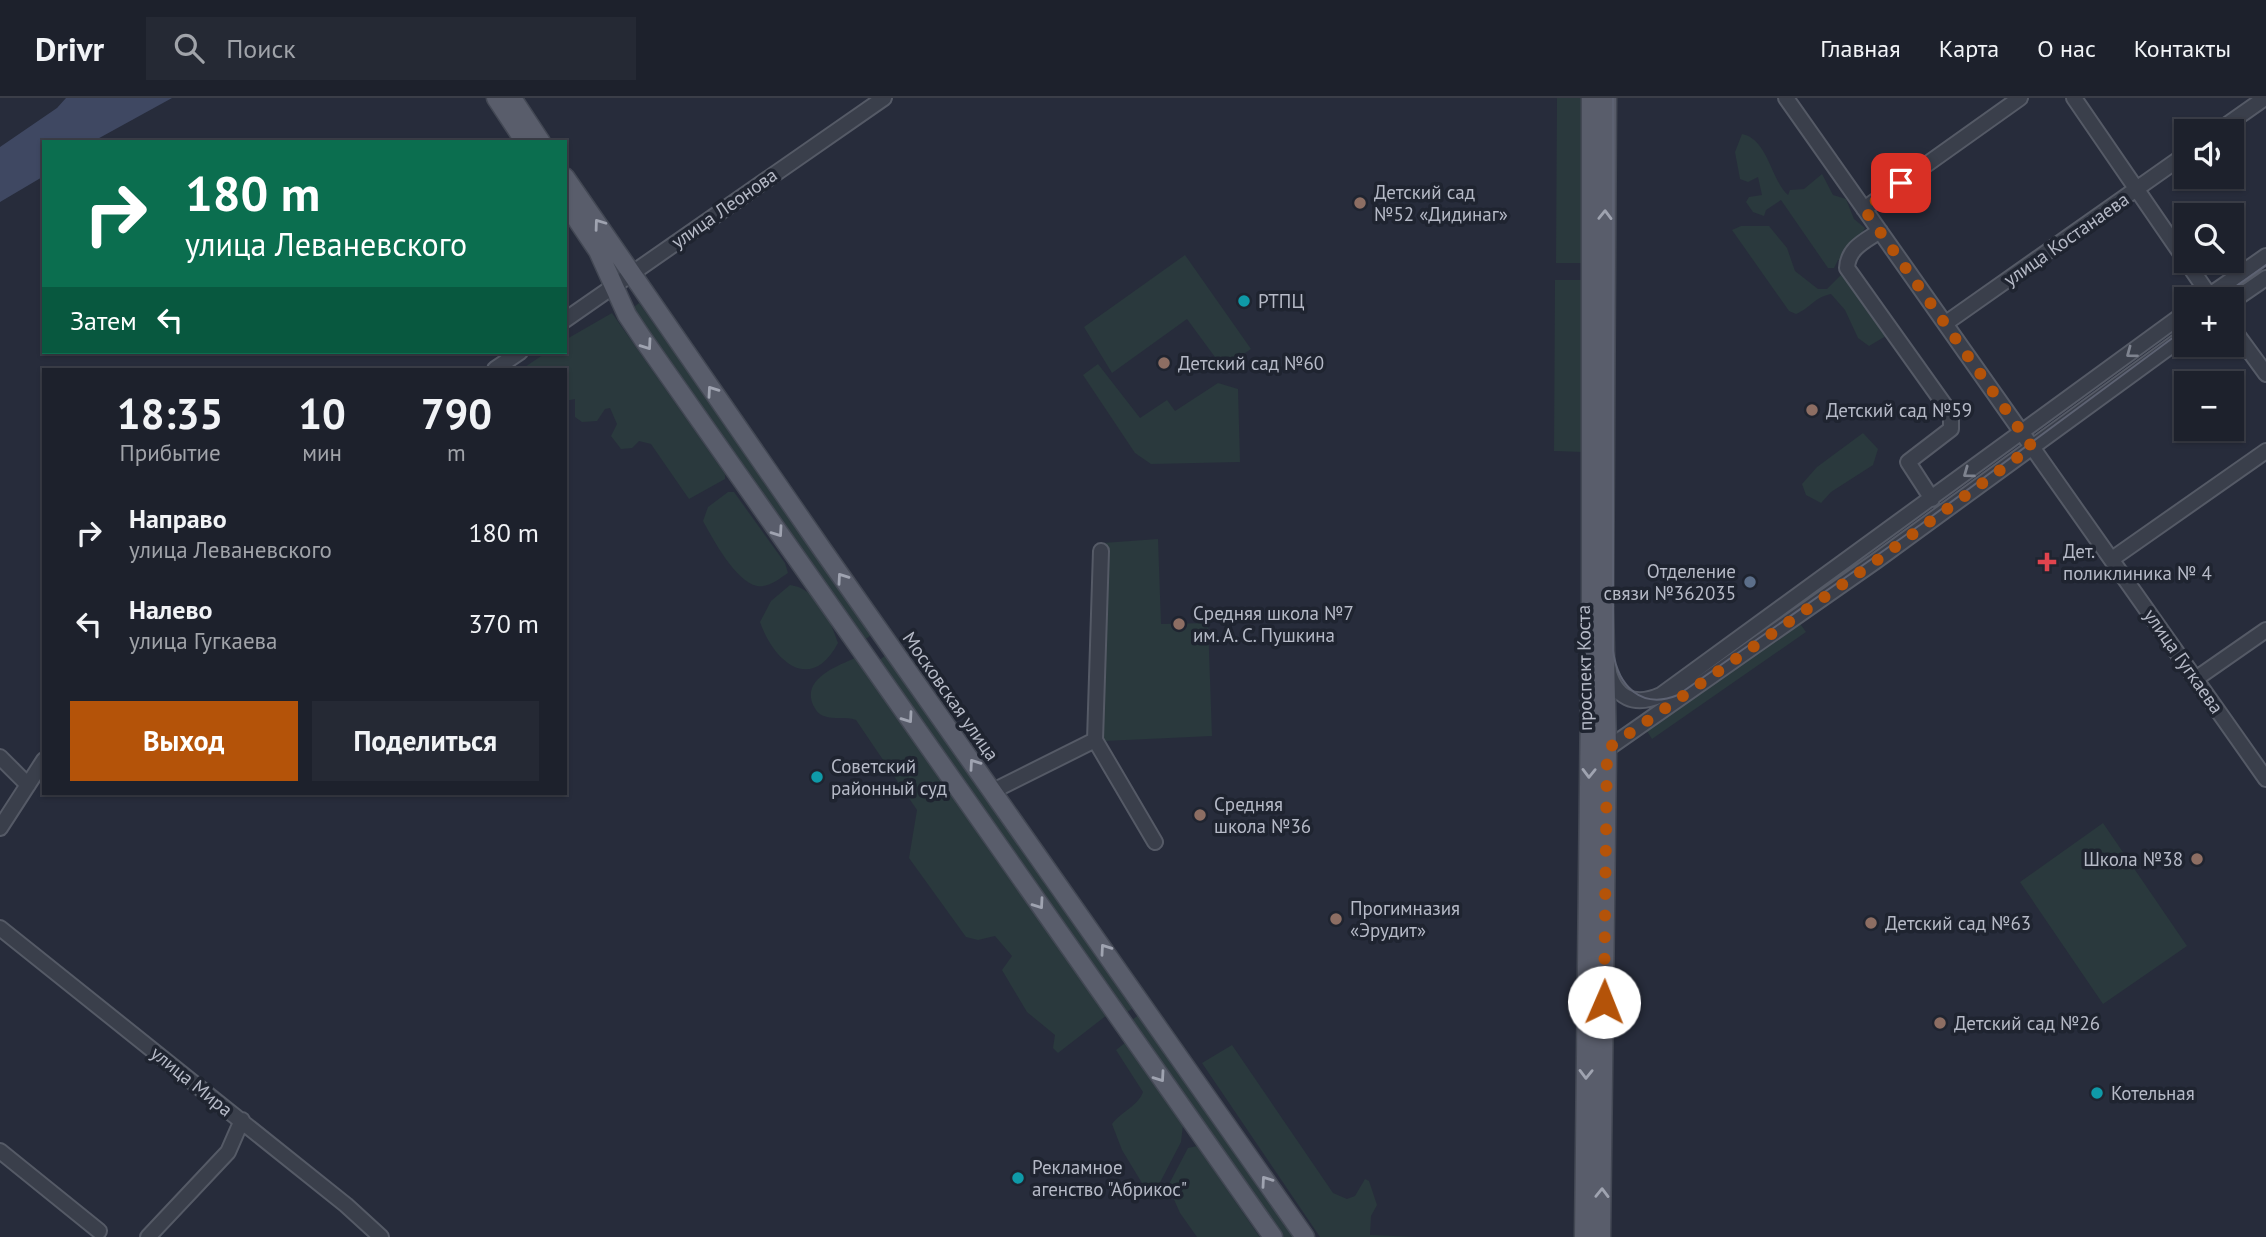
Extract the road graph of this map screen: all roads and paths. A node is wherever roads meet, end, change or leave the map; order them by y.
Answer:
1 (496, 98) edge
2 (512, 98) edge
3 (884, 98) edge
4 (1591, 98) edge
5 (1607, 98) edge
6 (2020, 98) edge
7 (2074, 98) edge
8 (2265, 98) edge
9 (1789, 99) edge
10 (2235, 119) edge
11 (524, 140) edge
12 (540, 140) edge
13 (2174, 162) edge
14 (567, 180) edge
15 (2136, 189) junction
16 (567, 205) edge
17 (1864, 209) junction
18 (1880, 231) junction
19 (2266, 256) edge
20 (633, 271) junction
21 (2266, 278) edge
22 (613, 286) junction
23 (2201, 287) edge
24 (2223, 287) edge
25 (2244, 293) edge
26 (567, 319) edge
27 (2174, 321) edge
28 (1946, 323) junction
29 (2174, 344) edge
30 (2244, 344) edge
31 (517, 354) edge
32 (496, 368) edge
33 (2266, 374) edge
34 (2022, 433) junction
35 (2032, 447) junction
36 (2266, 451) edge
37 (1932, 499) junction
38 (1101, 551) dead end
39 (2112, 559) junction
40 (2266, 629) edge
41 (1604, 654) junction
42 (2197, 678) junction
43 (1095, 740) junction
44 (1607, 749) junction
45 (0, 757) edge
46 (42, 763) edge
47 (2266, 779) edge
48 (27, 787) junction
49 (993, 791) junction
50 (0, 828) edge
51 (1155, 842) dead end
52 (0, 928) edge
53 (242, 1121) junction
54 (0, 1152) edge
55 (99, 1231) dead end
56 (148, 1237) edge
57 (381, 1237) edge
58 (1273, 1237) edge
59 (1305, 1237) edge
60 (1584, 1237) edge
61 (1601, 1237) edge

1 - 11 main road
2 - 12 main road
3 - 20 street, улица Леонова
4 -> 60 main road, проспект Коста
41 -> 5 main road, проспект Коста
6 - 17 street
7 - 15 street
8 - 10 street
9 - 17 street, улица Гугкаева
13 - 15 street, улица Костанаева
20 -> 14 main road, Московская улица
15 - 23 street
15 - 28 street, улица Костанаева
16 - 22 main road
17 - 18 street, улица Гугкаева
18 - 28 street, улица Гугкаева
18 - 37 street
19 - 24 street
20 - 22 street, улица Леонова
49 -> 20 main road, Московская улица
21 - 25 street
22 - 26 street, улица Леонова
22 -> 58 main road
27 -> 34 street
28 - 34 street, улица Гугкаева
29 - 35 street
30 - 33 street
31 - 32 street
34 - 35 street, улица Гугкаева
34 -> 37 street
35 - 39 street, улица Гугкаева
35 - 44 street
36 - 39 street
37 - 41 street
38 - 43 street
39 - 42 street, улица Гугкаева
40 - 42 street
41 - 44 main road, проспект Коста
42 - 47 street, улица Гугкаева
43 - 49 street
43 - 51 street
61 -> 44 main road, проспект Коста
45 - 48 street
46 - 48 street
48 - 50 street
59 -> 49 main road, Московская улица
52 - 53 street, улица Мира
53 - 56 street
53 - 57 street, улица Мира
54 - 55 street

